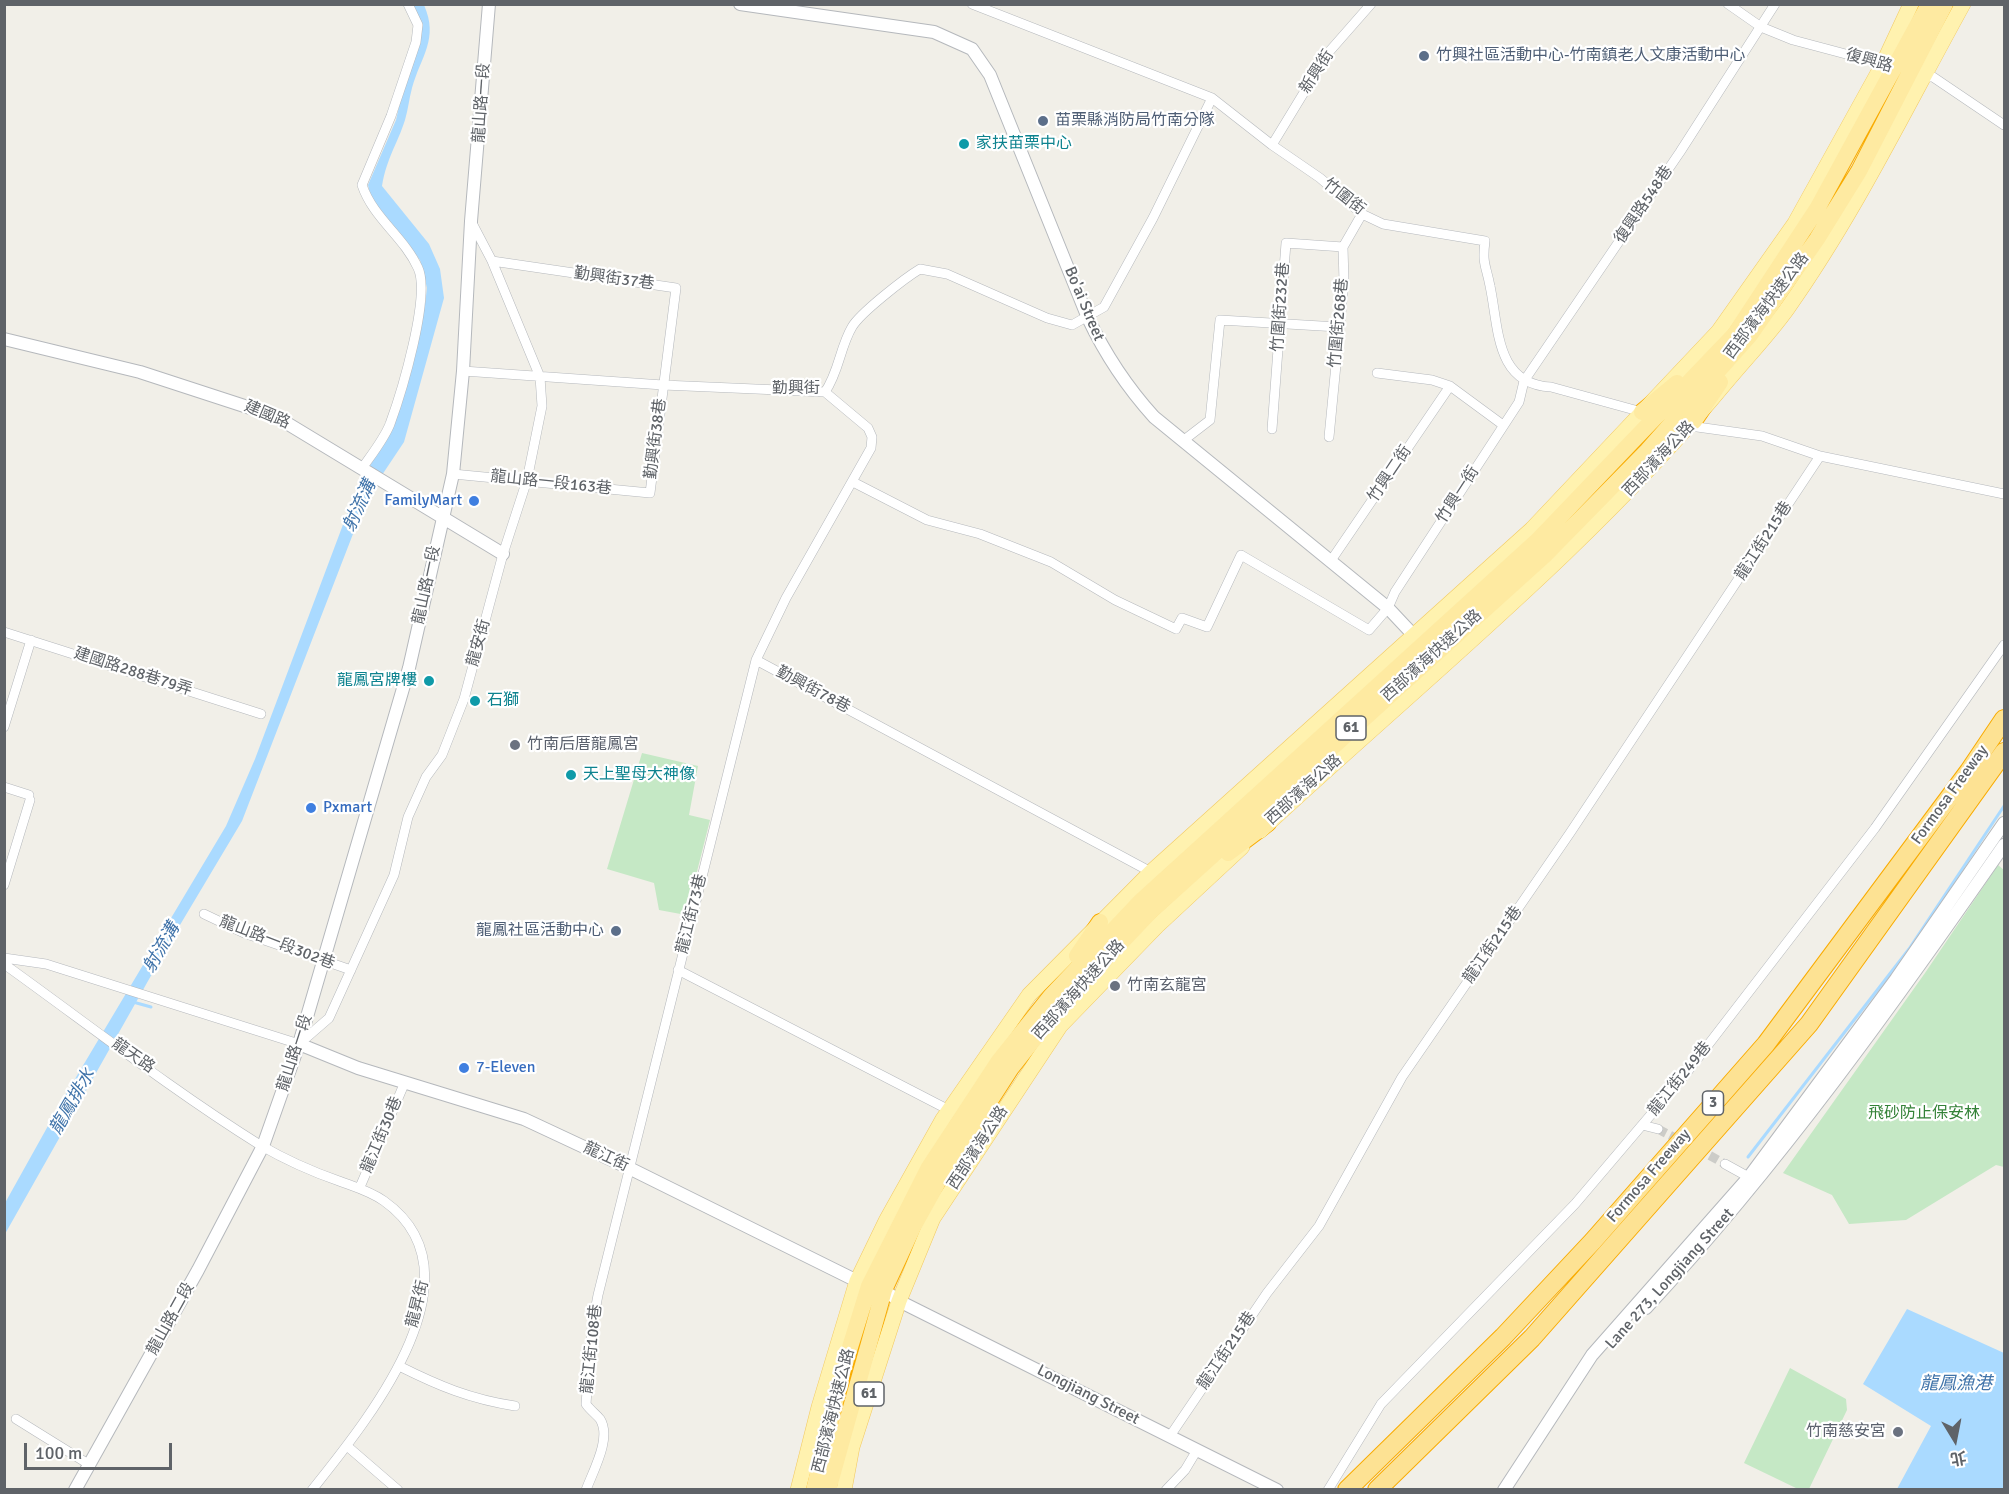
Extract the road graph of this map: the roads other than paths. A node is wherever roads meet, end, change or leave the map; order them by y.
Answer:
1 (408, 4) edge
2 (489, 4) edge
3 (740, 4) edge
4 (972, 4) edge
5 (1371, 4) edge
6 (1728, 4) edge
7 (1775, 4) edge
8 (1911, 4) edge
9 (1929, 4) edge
10 (1945, 4) edge
11 (1964, 4) edge
12 (1761, 27) junction
13 (1903, 71) junction
14 (1212, 98) junction
15 (2004, 125) edge
16 (1272, 146) junction
17 (1362, 214) junction
18 (471, 221) junction
19 (1343, 247) junction
20 (492, 261) junction
21 (1088, 318) junction
22 (1280, 323) junction
23 (1338, 327) junction
24 (1743, 334) junction
25 (4, 339) edge
26 (463, 371) junction
27 (1377, 373) dead end
28 (540, 377) junction
29 (1524, 381) junction
30 (663, 385) junction
31 (1450, 386) junction
32 (825, 392) junction
33 (1642, 412) junction
34 (1692, 424) junction
35 (1503, 425) junction
36 (1272, 429) dead end
37 (1329, 437) dead end
38 (1184, 440) junction
39 (1820, 456) junction
40 (364, 468) junction
41 (453, 474) junction
42 (527, 480) junction
43 (854, 482) junction
44 (650, 493) joint
45 (2004, 494) edge
46 (442, 515) junction
47 (503, 554) junction
48 (1330, 562) junction
49 (1388, 608) junction
50 (4, 632) edge
51 (31, 640) junction
52 (2004, 645) edge
53 (1427, 651) junction
54 (756, 660) junction
55 (261, 714) dead end
56 (2004, 719) edge
57 (4, 727) edge
58 (2004, 752) edge
59 (4, 787) edge
60 (1268, 823) junction
61 (2004, 824) edge
62 (2004, 845) edge
63 (1151, 872) junction
64 (4, 885) edge
65 (1151, 911) junction
66 (204, 914) dead end
67 (1100, 922) junction
68 (4, 958) edge
69 (323, 962) junction
70 (4, 964) edge
71 (351, 970) junction
72 (678, 970) junction
73 (1051, 996) junction
74 (299, 1044) junction
75 (405, 1082) junction
76 (949, 1110) junction
77 (1642, 1125) junction
78 (1658, 1129) tunnel mouth
79 (263, 1146) junction
80 (1725, 1164) tunnel mouth
81 (631, 1168) junction
82 (1753, 1179) junction
83 (360, 1187) junction
84 (870, 1286) junction
85 (899, 1301) junction
86 (399, 1366) junction
87 (514, 1406) dead end
88 (16, 1419) dead end
89 (1170, 1436) junction
90 (347, 1446) junction
91 (1195, 1453) junction
92 (90, 1465) junction
93 (75, 1490) edge
94 (312, 1490) edge
95 (398, 1490) edge
96 (586, 1490) edge
97 (798, 1490) edge
98 (814, 1490) edge
99 (828, 1490) edge
100 (844, 1490) edge
101 (1166, 1490) edge
102 (1277, 1490) edge
103 (1328, 1490) edge
104 (1347, 1490) edge
105 (1377, 1490) edge
106 (1504, 1490) edge

1 - 40 street
2 - 18 street, 龍山路一段
3 - 21 street, Bo'ai Street
4 - 14 street, 竹圍街
5 - 16 street, 新興街
6 - 12 street, 復興路
7 - 12 street, 復興路548巷
8 - 13 main road, 西部濱海公路 / 61
9 - 13 highway, 西部濱海快速公路 / 61
10 - 13 highway, 西部濱海快速公路 / 61
11 - 13 main road, 西部濱海公路 / 61
12 - 13 street, 復興路
12 - 29 street, 復興路548巷
13 - 15 street, 復興路
13 - 24 highway, 西部濱海快速公路 / 61
13 - 33 main road, 西部濱海公路 / 61
13 - 34 main road, 西部濱海公路 / 61
14 - 16 street, 竹圍街
14 - 21 street
16 - 17 street, 竹圍街
17 - 19 street
17 - 29 street, 竹圍街
18 - 20 street, 龍安街
18 - 26 street, 龍山路一段
19 - 22 street, 竹圍街232巷
19 - 23 street, 竹圍街268巷
20 - 28 street, 龍安街
20 - 30 street, 勤興街37巷
21 - 32 street, 勤興街
21 - 38 street, Bo'ai Street
22 - 23 street
22 - 36 street, 竹圍街232巷
22 - 38 street
23 - 37 street, 竹圍街268巷
24 - 33 highway
24 - 34 highway
24 - 53 highway, 西部濱海快速公路 / 61
25 - 40 street, 建國路
26 - 28 street, 勤興街
26 - 41 street, 龍山路一段
27 - 31 street
28 - 30 street, 勤興街
28 - 42 street, 龍安街
29 - 33 street
29 - 35 street, 竹興一街
30 - 32 street, 勤興街
30 - 44 street, 勤興街38巷
31 - 35 street
31 - 48 street, 竹興二街
32 - 43 street, 勤興街78巷
33 - 53 main road, 西部濱海公路 / 61
34 - 39 street
34 - 53 main road, 西部濱海公路 / 61
35 - 49 street, 竹興一街
38 - 48 street, Bo'ai Street
39 - 45 street
39 - 89 street, 龍江街215巷
40 - 46 street, 建國路
41 - 42 street, 龍山路一段163巷
41 - 46 street, 龍山路一段
42 - 44 street, 龍山路一段163巷
42 - 47 street, 龍安街
43 - 49 street, 竹興一街
43 - 54 street, 勤興街78巷
46 - 47 street, 建國路
46 - 69 street, 龍山路一段
47 - 71 street, 龍安街
48 - 49 street, Bo'ai Street
49 - 53 street, Bo'ai Street
50 - 51 street, 建國路288巷79弄
51 - 55 street, 建國路288巷79弄
51 - 57 street
52 - 77 street, 龍江街249巷
53 - 60 main road, 西部濱海公路 / 61
53 - 63 main road, 西部濱海公路 / 61
53 - 65 highway, 西部濱海快速公路 / 61
53 - 73 highway, 西部濱海快速公路 / 61
54 - 63 street, 勤興街78巷
54 - 72 street, 龍江街73巷
56 - 104 highway, Formosa Freeway / 3
58 - 105 highway, Formosa Freeway / 3
59 - 64 street
60 - 65 highway
60 - 85 main road, 西部濱海公路 / 61
61 - 82 street
62 - 82 street
63 - 67 main road, 西部濱海公路 / 61
65 - 84 highway, 西部濱海快速公路 / 61
66 - 69 street, 龍山路一段302巷
67 - 73 highway
67 - 76 main road, 西部濱海公路 / 61
68 - 74 street
69 - 71 street, 龍山路一段302巷
69 - 74 street, 龍山路一段
70 - 79 street, 龍天路
71 - 74 street, 龍安街
72 - 76 street
72 - 81 street, 龍江街73巷
73 - 84 highway, 西部濱海快速公路 / 61
74 - 75 street, 龍江街
74 - 79 street, 龍山路一段
75 - 81 street, 龍江街
75 - 83 street, 龍江街30巷
76 - 84 main road, 西部濱海公路 / 61
77 - 78 street
77 - 103 street, 龍江街249巷
79 - 83 street, 龍昇街
79 - 92 street, 龍山路二段
80 - 82 street
81 - 84 street, 龍江街
81 - 96 street, 龍江街108巷
82 - 106 street, Lane 273, Longjiang Street
83 - 86 street, 龍昇街
84 - 85 street, 龍江街
84 - 97 main road, 西部濱海公路 / 61
84 - 98 highway, 西部濱海快速公路 / 61
84 - 99 highway, 西部濱海快速公路 / 61
85 - 89 street, Longjiang Street
85 - 100 main road, 西部濱海公路 / 61
86 - 87 street
86 - 90 street, 龍昇街
88 - 92 street
89 - 91 street, Longjiang Street
90 - 94 street, 龍昇街
90 - 95 street
91 - 101 street
91 - 102 street, Longjiang Street
92 - 93 street, 龍山路二段

